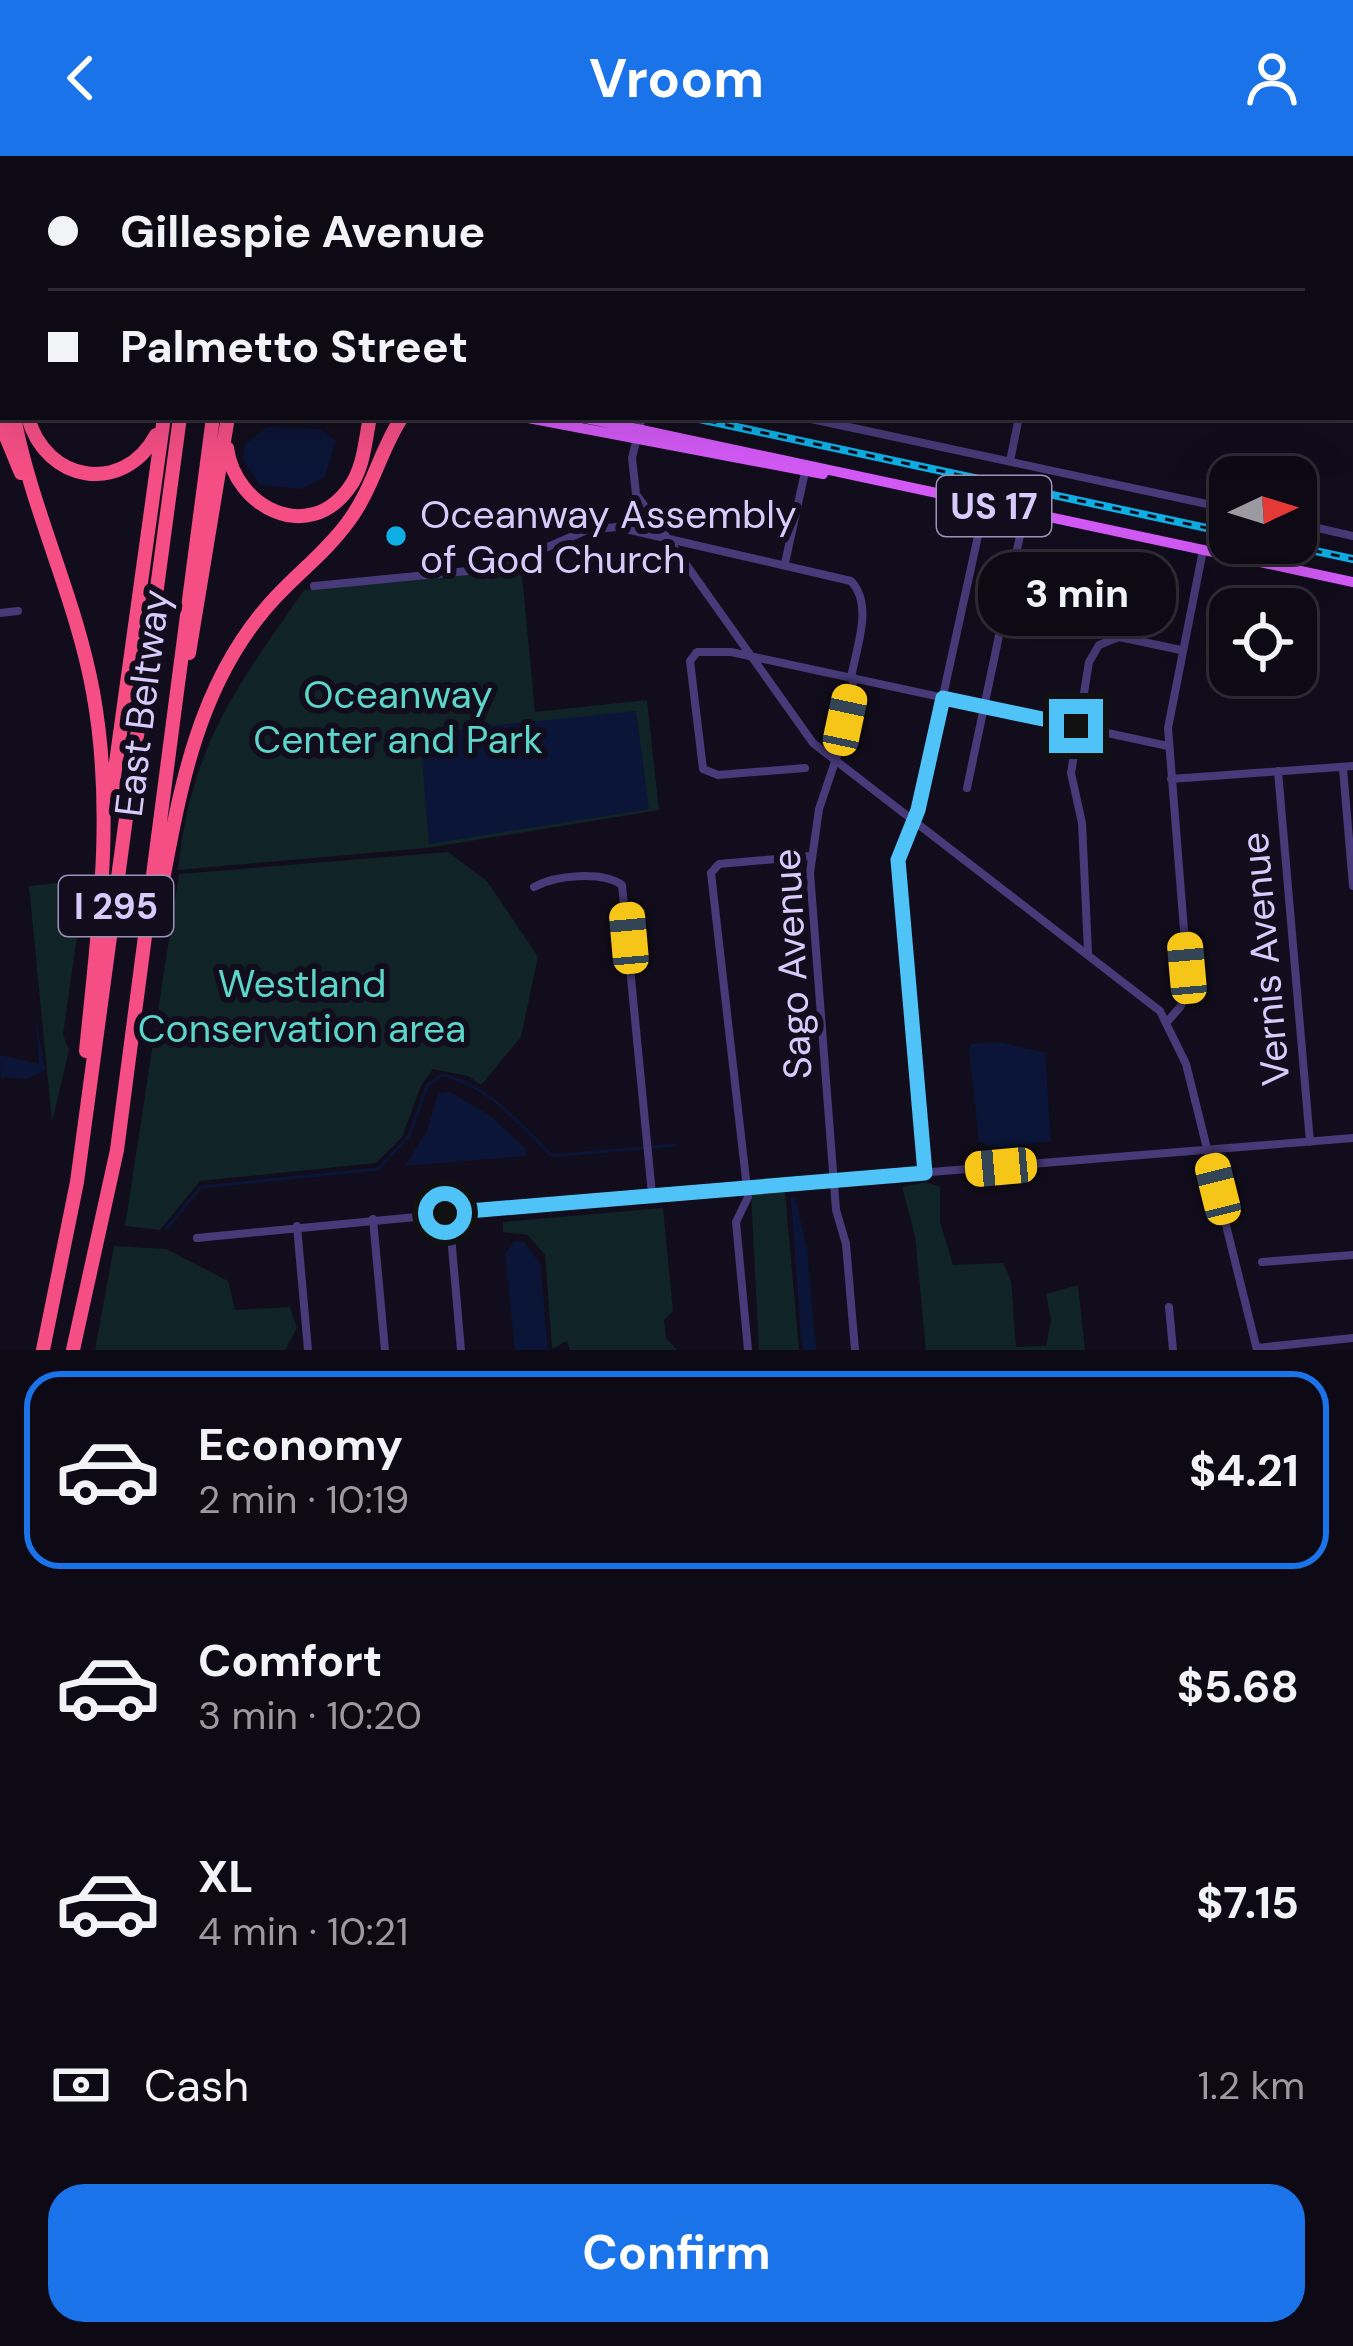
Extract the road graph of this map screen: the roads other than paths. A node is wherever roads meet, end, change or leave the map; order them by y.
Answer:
1 (15, 420) edge
2 (30, 420) edge
3 (163, 420) edge
4 (164, 420) edge
5 (180, 420) edge
6 (213, 420) edge
7 (228, 420) edge
8 (356, 420) edge
9 (369, 420) edge
10 (388, 420) edge
11 (401, 420) edge
12 (552, 420) edge
13 (596, 420) edge
14 (816, 420) edge
15 (1018, 420) edge
16 (0, 422) edge
17 (639, 429) edge
18 (226, 437) junction
19 (364, 447) junction
20 (1010, 461) junction
21 (805, 472) junction
22 (375, 478) junction
23 (868, 479) junction
24 (985, 504) junction
25 (1209, 504) edge
26 (1025, 512) junction
27 (1317, 528) edge
28 (1353, 536) edge
29 (666, 539) junction
30 (49, 542) junction
31 (1203, 550) junction
32 (784, 563) junction
33 (1353, 582) edge
34 (314, 586) dead end
35 (18, 611) dead end
36 (0, 613) edge
37 (1181, 650) junction
38 (747, 657) junction
39 (852, 678) junction
40 (943, 698) junction
41 (983, 706) junction
42 (1076, 726) junction
43 (1168, 746) junction
44 (834, 760) junction
45 (805, 768) dead end
46 (1348, 768) edge
47 (1278, 771) junction
48 (1171, 779) junction
49 (167, 783) junction
50 (967, 788) dead end
51 (914, 821) junction
52 (811, 856) junction
53 (102, 886) junction
54 (1353, 886) edge
55 (534, 887) dead end
56 (1088, 952) junction
57 (1167, 1022) junction
58 (1353, 1138) edge
59 (1310, 1142) junction
60 (117, 1150) junction
61 (1208, 1150) junction
62 (925, 1173) junction
63 (836, 1180) junction
64 (77, 1182) junction
65 (747, 1188) junction
66 (652, 1194) junction
67 (448, 1213) junction
68 (373, 1219) junction
69 (297, 1226) junction
70 (197, 1238) dead end
71 (1353, 1255) edge
72 (1262, 1262) dead end
73 (1169, 1307) dead end
74 (1353, 1338) edge
75 (1257, 1349) edge
76 (43, 1350) edge
77 (73, 1350) edge
78 (308, 1350) edge
79 (385, 1350) edge
80 (461, 1350) edge
81 (748, 1350) edge
82 (855, 1350) edge
83 (1173, 1350) edge

1 - 30 highway
2 - 3 highway
4 - 53 highway
5 - 64 highway, East Beltway / I 295
6 - 49 highway, East Beltway / I 295
7 - 18 highway
8 - 19 highway
9 - 19 highway
10 - 22 highway
11 - 22 highway
12 - 17 main road, US 17
13 - 17 main road, US 17
14 - 20 street
15 - 20 street
16 - 30 highway
17 - 21 main road, US 17
17 - 23 main road, US 17
17 - 29 street
18 - 19 highway
18 - 49 highway
20 - 25 street
21 - 23 main road, US 17
21 - 32 street
22 - 60 highway
23 - 24 main road, US 17
24 - 26 main road, US 17
24 - 40 street
26 - 31 main road, US 17
26 - 41 street
27 - 28 street
29 - 32 street
29 - 34 street
29 - 38 street
30 - 53 highway
31 - 33 main road, US 17
31 - 37 street
32 - 39 street, Sago Avenue
35 - 36 street
37 - 42 street
37 - 43 street
38 - 39 street
38 - 44 street
38 - 45 street
39 - 40 street
39 - 44 street, Sago Avenue
40 - 41 street
40 - 51 street
41 - 42 street
41 - 50 street
42 - 43 street
42 - 56 street
43 - 48 street
44 - 51 street
44 - 52 street, Sago Avenue
46 - 47 street
46 - 54 street
47 - 48 street
47 - 59 street, Vernis Avenue
48 - 57 street
49 - 60 highway, East Beltway / I 295
51 - 56 street
51 - 62 street
52 - 63 street, Sago Avenue
52 - 65 street
53 - 64 highway
55 - 66 street
56 - 57 street
57 - 61 street
58 - 59 street
59 - 61 street
60 - 77 highway, East Beltway / I 295
61 - 62 street
61 - 75 street
62 - 63 street
63 - 65 street
63 - 82 street, Sago Avenue
64 - 76 highway, East Beltway / I 295
65 - 66 street
65 - 81 street
66 - 67 street
67 - 68 street
67 - 80 street
68 - 69 street
68 - 79 street
69 - 70 street
69 - 78 street
71 - 72 street
73 - 83 street
74 - 75 street

